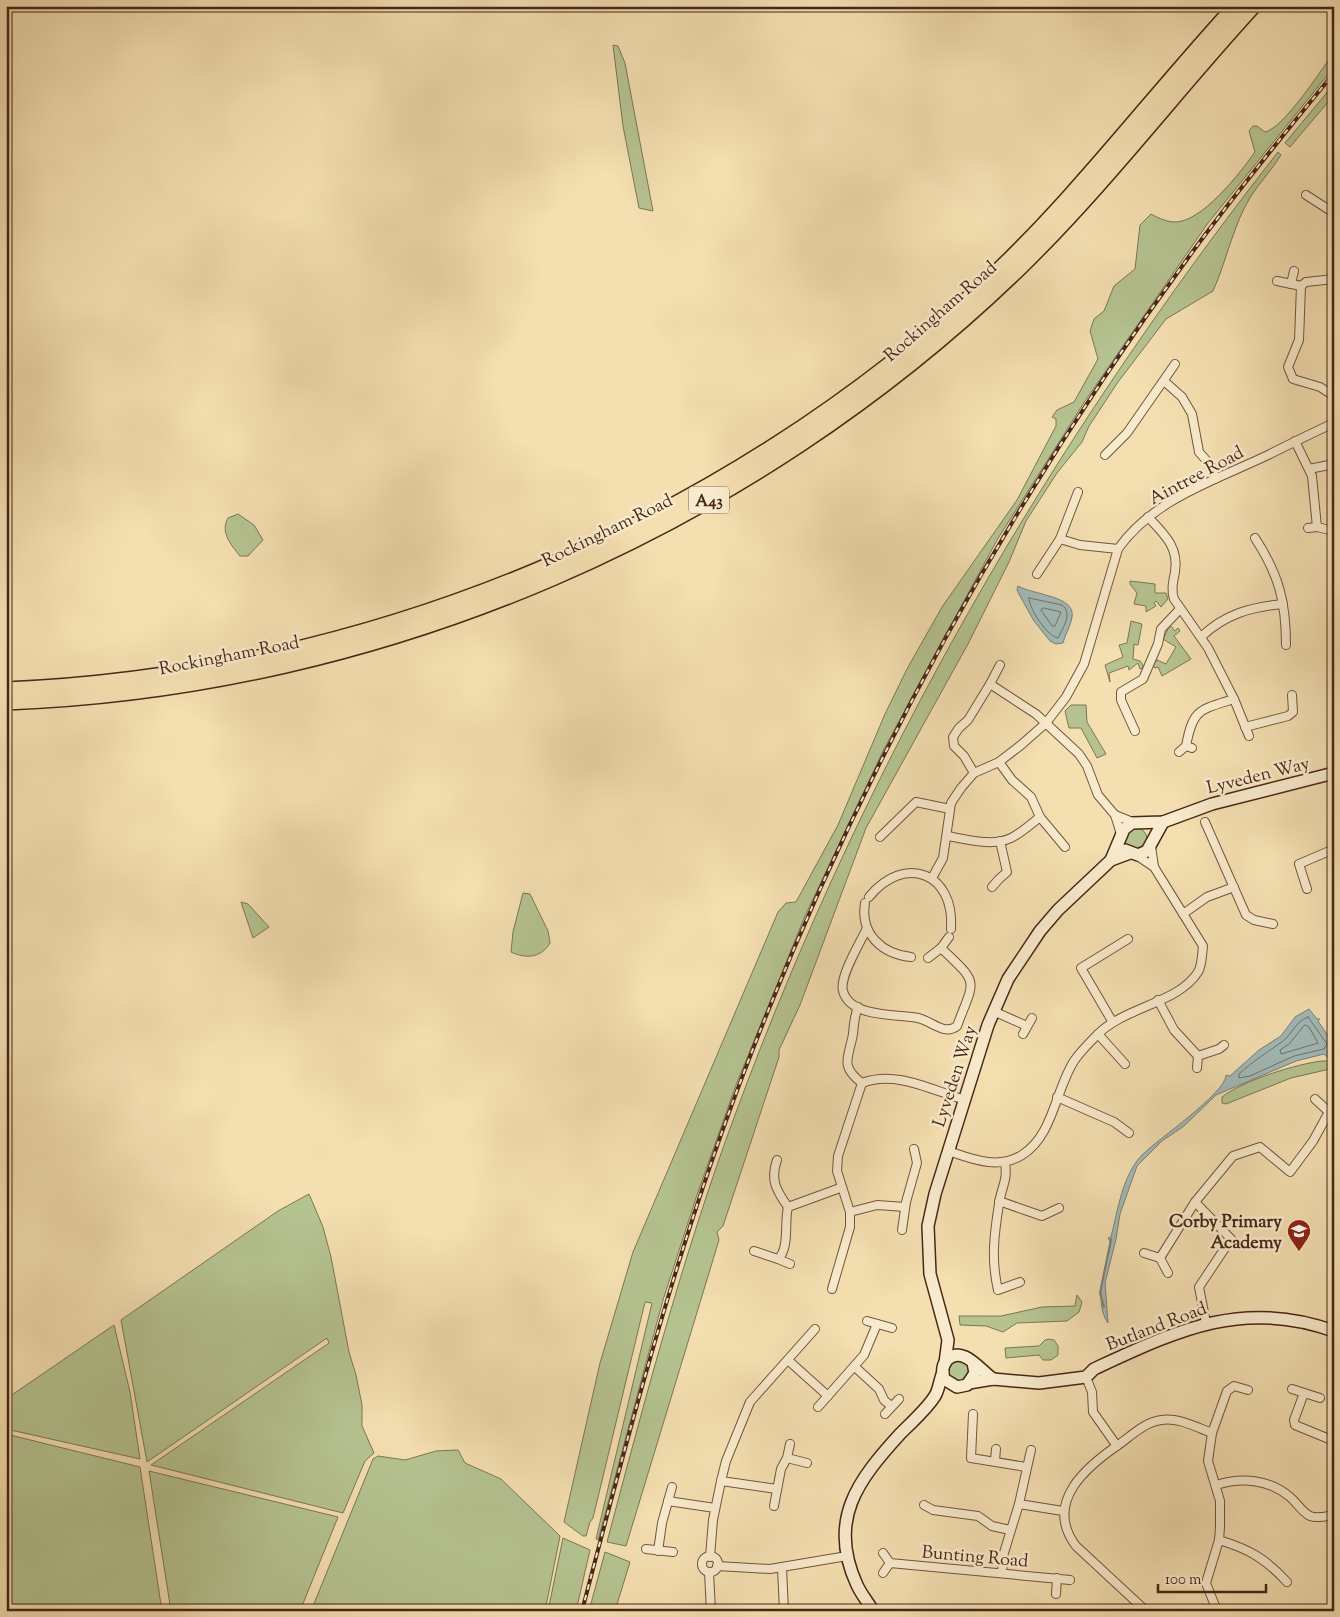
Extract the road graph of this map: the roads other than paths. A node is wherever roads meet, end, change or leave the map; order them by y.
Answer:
1 (1236, 6) edge
2 (1253, 6) edge
3 (1306, 195) dead end
4 (1334, 213) edge
5 (1294, 271) dead end
6 (1334, 279) edge
7 (1277, 281) dead end
8 (1291, 284) junction
9 (1301, 286) junction
10 (1175, 364) dead end
11 (1164, 381) junction
12 (1334, 396) edge
13 (1334, 423) edge
14 (1295, 441) junction
15 (1104, 455) dead end
16 (1334, 464) edge
17 (1309, 469) junction
18 (1215, 479) junction
19 (1078, 492) dead end
20 (1148, 517) junction
21 (1317, 527) junction
22 (1308, 528) dead end
23 (1334, 531) edge
24 (1255, 538) dead end
25 (1060, 539) junction
26 (1118, 549) junction
27 (1037, 574) dead end
28 (1284, 604) junction
29 (1180, 609) junction
30 (1200, 637) junction
31 (1286, 645) dead end
32 (1000, 665) dead end
33 (990, 684) junction
34 (6, 690) edge
35 (1292, 695) dead end
36 (1234, 699) junction
37 (6, 702) edge
38 (1046, 723) junction
39 (1245, 727) junction
40 (1135, 731) dead end
41 (1249, 736) dead end
42 (1179, 752) dead end
43 (999, 762) junction
44 (972, 769) junction
45 (1334, 774) edge
46 (950, 809) junction
47 (1115, 815) junction
48 (1040, 817) junction
49 (1163, 822) junction
50 (1204, 822) dead end
51 (1139, 823) junction
52 (947, 836) junction
53 (1121, 836) junction
54 (880, 837) dead end
55 (1000, 841) junction
56 (1152, 843) junction
57 (1065, 847) dead end
58 (1334, 849) edge
59 (1133, 854) junction
60 (1111, 860) junction
61 (1154, 867) junction
62 (932, 878) junction
63 (992, 887) dead end
64 (1234, 887) junction
65 (1307, 889) dead end
66 (1184, 914) junction
67 (1273, 924) dead end
68 (866, 930) junction
69 (1128, 939) dead end
70 (941, 948) junction
71 (911, 957) dead end
72 (928, 958) dead end
73 (1158, 1000) junction
74 (858, 1007) junction
75 (993, 1011) junction
76 (1032, 1018) dead end
77 (1112, 1021) junction
78 (1027, 1026) junction
79 (1023, 1034) dead end
80 (1098, 1034) junction
81 (1224, 1045) dead end
82 (1198, 1056) junction
83 (1125, 1064) dead end
84 (1197, 1068) dead end
85 (862, 1083) junction
86 (1057, 1097) junction
87 (1315, 1099) dead end
88 (964, 1100) junction
89 (1331, 1112) edge
90 (1129, 1133) dead end
91 (914, 1149) dead end
92 (948, 1151) junction
93 (777, 1160) dead end
94 (1005, 1162) junction
95 (840, 1188) junction
96 (999, 1202) junction
97 (1195, 1202) junction
98 (788, 1207) junction
99 (904, 1207) junction
100 (1059, 1208) dead end
101 (850, 1212) junction
102 (902, 1230) dead end
103 (754, 1251) dead end
104 (1144, 1253) dead end
105 (1160, 1258) junction
106 (778, 1259) junction
107 (790, 1264) dead end
108 (1168, 1273) dead end
109 (1020, 1282) dead end
110 (832, 1289) dead end
111 (867, 1321) dead end
112 (1206, 1323) junction
113 (877, 1324) junction
114 (892, 1328) dead end
115 (815, 1329) dead end
116 (1334, 1331) edge
117 (948, 1340) junction
118 (964, 1356) junction
119 (789, 1361) junction
120 (973, 1363) junction
121 (855, 1367) junction
122 (944, 1368) junction
123 (1086, 1377) junction
124 (993, 1379) junction
125 (969, 1384) junction
126 (957, 1387) junction
127 (1292, 1389) dead end
128 (1248, 1390) dead end
129 (1304, 1393) junction
130 (936, 1395) junction
131 (828, 1396) junction
132 (1320, 1398) dead end
133 (899, 1399) dead end
134 (892, 1406) junction
135 (818, 1407) dead end
136 (885, 1414) dead end
137 (973, 1414) dead end
138 (1212, 1433) junction
139 (1334, 1441) edge
140 (790, 1444) dead end
141 (1117, 1446) junction
142 (996, 1450) dead end
143 (1031, 1450) dead end
144 (787, 1458) junction
145 (995, 1460) junction
146 (807, 1463) dead end
147 (1026, 1467) junction
148 (721, 1481) junction
149 (1216, 1485) junction
150 (672, 1487) dead end
151 (777, 1489) junction
152 (668, 1501) junction
153 (1019, 1504) junction
154 (924, 1505) dead end
155 (774, 1506) dead end
156 (715, 1508) junction
157 (1064, 1511) junction
158 (1334, 1515) edge
159 (1010, 1530) junction
160 (1219, 1540) junction
161 (646, 1549) dead end
162 (658, 1551) junction
163 (673, 1552) dead end
164 (883, 1553) dead end
165 (847, 1556) junction
166 (710, 1557) junction
167 (890, 1563) junction
168 (718, 1566) junction
169 (782, 1568) junction
170 (709, 1572) junction
171 (882, 1573) dead end
172 (1002, 1574) junction
173 (1057, 1578) junction
174 (1070, 1580) dead end
175 (1287, 1582) dead end
176 (1056, 1594) dead end
177 (711, 1611) edge
178 (784, 1611) edge
179 (873, 1611) edge
180 (1146, 1611) edge
181 (1217, 1611) edge

1 - 34 highway, Rockingham Road / A43
2 - 37 highway, Rockingham Road / A43
3 - 4 street
5 - 8 street
6 - 9 street
7 - 8 street
8 - 9 street
9 - 12 street
10 - 11 street
11 - 15 street
11 - 18 street
13 - 14 street, Aintree Road
14 - 17 street
14 - 18 street, Aintree Road
16 - 17 street
17 - 21 street
18 - 20 street, Aintree Road
19 - 25 street
20 - 26 street, Aintree Road
20 - 29 street
21 - 22 street
21 - 23 street
24 - 28 street
25 - 26 street
25 - 27 street
26 - 38 street, Aintree Road
28 - 30 street
28 - 31 street
29 - 30 street
29 - 40 street
30 - 36 street
32 - 33 street
33 - 38 street
33 - 44 street
35 - 39 street
36 - 39 street
36 - 42 street
38 - 43 street, Aintree Road
38 - 47 street
39 - 41 street
43 - 44 street, Aintree Road
43 - 48 street
44 - 46 street
45 - 49 street, Lyveden Way
46 - 52 street
46 - 54 street
47 - 51 street
47 - 53 street
48 - 55 street
48 - 57 street
49 - 51 street, Lyveden Way
49 - 56 street, Lyveden Way
50 - 64 street
51 - 53 street
51 - 56 street
52 - 55 street
52 - 62 street
53 - 59 street
53 - 60 street, Lyveden Way
55 - 63 street
56 - 59 street, Lyveden Way
56 - 61 street
58 - 65 street
59 - 60 street, Lyveden Way
59 - 61 street
60 - 75 street, Lyveden Way
61 - 66 street
62 - 68 street
62 - 70 street
64 - 66 street
64 - 67 street
66 - 73 street
68 - 71 street
68 - 74 street
69 - 77 street
70 - 72 street
70 - 74 street
73 - 77 street
73 - 82 street
74 - 85 street
75 - 78 street
75 - 88 street, Lyveden Way
76 - 78 street
77 - 80 street
78 - 79 street
80 - 83 street
80 - 86 street
81 - 82 street
82 - 84 street
85 - 88 street
85 - 95 street
86 - 90 street
86 - 94 street
87 - 89 street
88 - 92 street, Lyveden Way
89 - 97 street
91 - 99 street
92 - 94 street
92 - 117 street, Lyveden Way
93 - 98 street
94 - 96 street
95 - 98 street
95 - 101 street
96 - 100 street
96 - 109 street
97 - 105 street
97 - 112 street
98 - 106 street
99 - 101 street
99 - 102 street
101 - 110 street
103 - 106 street
104 - 105 street
105 - 108 street
106 - 107 street
111 - 113 street
112 - 116 street, Butland Road
112 - 123 street, Butland Road
113 - 114 street
113 - 121 street
115 - 119 street
117 - 118 street, Lyveden Way
117 - 122 street, Lyveden Way
118 - 120 street
118 - 122 street
119 - 131 street
119 - 148 street
120 - 124 street
120 - 125 street
121 - 131 street
121 - 134 street
122 - 126 street
122 - 130 street, Lyveden Way
123 - 124 street, Butland Road
123 - 141 street
124 - 125 street, Butland Road
125 - 126 street
126 - 130 street, Lyveden Way
127 - 129 street
128 - 138 street
129 - 132 street
129 - 139 street
130 - 165 street, Lyveden Way
131 - 135 street
133 - 134 street
134 - 136 street
137 - 145 street
138 - 141 street
138 - 149 street
140 - 144 street
141 - 157 street
142 - 145 street
143 - 147 street
144 - 146 street
144 - 151 street
145 - 147 street
147 - 153 street
148 - 151 street
148 - 156 street
149 - 158 street
149 - 160 street
150 - 152 street
151 - 155 street
152 - 156 street
152 - 162 street
153 - 157 street
153 - 159 street
154 - 159 street
156 - 166 street
157 - 180 street
159 - 172 street
160 - 175 street
160 - 181 street
161 - 162 street
162 - 163 street
164 - 167 street
165 - 169 street
165 - 179 street, Lyveden Way
166 - 168 street
166 - 170 street
167 - 171 street
167 - 172 street, Bunting Road
168 - 169 street
168 - 170 street
169 - 178 street
170 - 177 street
172 - 173 street, Bunting Road
173 - 174 street, Bunting Road
173 - 176 street

